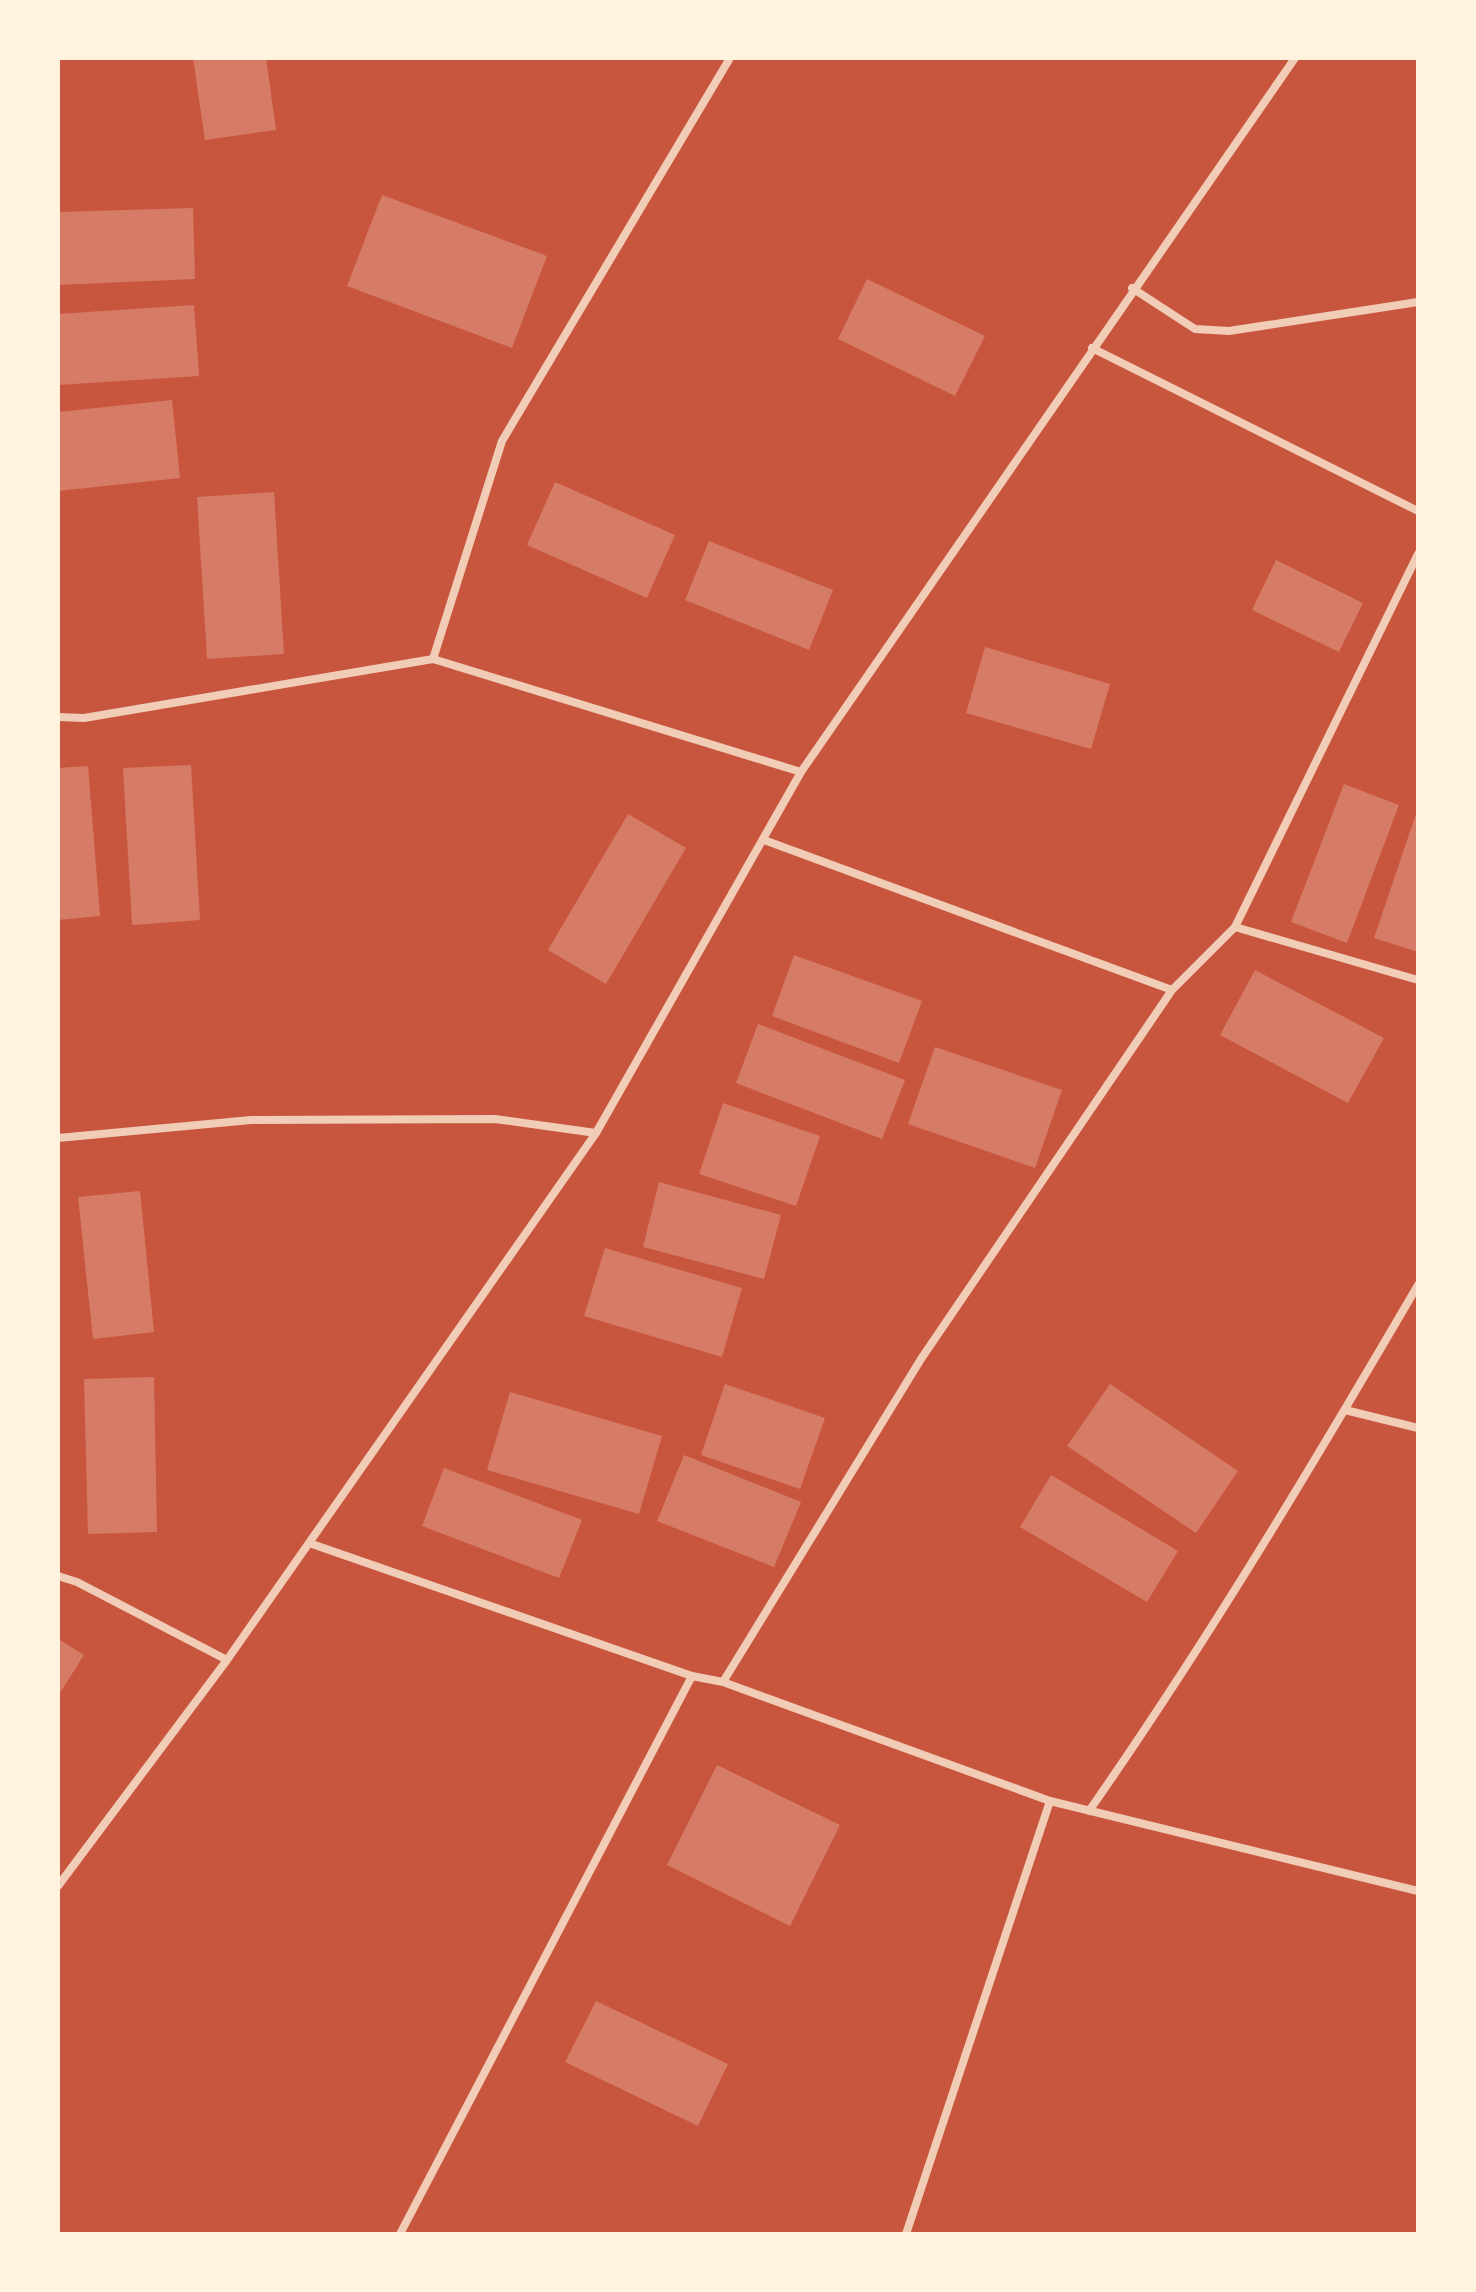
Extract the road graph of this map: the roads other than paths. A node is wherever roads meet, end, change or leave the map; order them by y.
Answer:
1 (730, 58) edge
2 (1295, 58) edge
3 (1132, 288) junction
4 (1418, 302) edge
5 (1092, 348) junction
6 (1418, 511) edge
7 (1418, 554) edge
8 (433, 659) junction
9 (58, 717) edge
10 (801, 772) junction
11 (764, 840) junction
12 (1235, 927) junction
13 (1418, 980) edge
14 (1172, 990) junction
15 (596, 1133) junction
16 (58, 1138) edge
17 (1418, 1285) edge
18 (1345, 1410) junction
19 (1418, 1428) edge
20 (309, 1543) junction
21 (58, 1576) edge
22 (227, 1660) junction
23 (692, 1676) junction
24 (723, 1682) junction
25 (1050, 1801) junction
26 (1089, 1811) junction
27 (58, 1886) edge
28 (1418, 1891) edge
29 (400, 2234) edge
30 (906, 2234) edge

1 - 8 street
2 - 3 street
3 - 4 street
3 - 5 street
5 - 6 street
5 - 10 street
7 - 12 street
8 - 9 street
8 - 10 street
10 - 11 street
11 - 14 street
11 - 15 street
12 - 13 street
12 - 14 street
14 - 24 street
15 - 16 street
15 - 20 street
17 - 18 street
18 - 19 street
18 - 26 street
20 - 22 street
20 - 23 street
21 - 22 street
22 - 27 street
23 - 24 street
23 - 29 street
24 - 25 street
25 - 26 street
25 - 30 street
26 - 28 street

